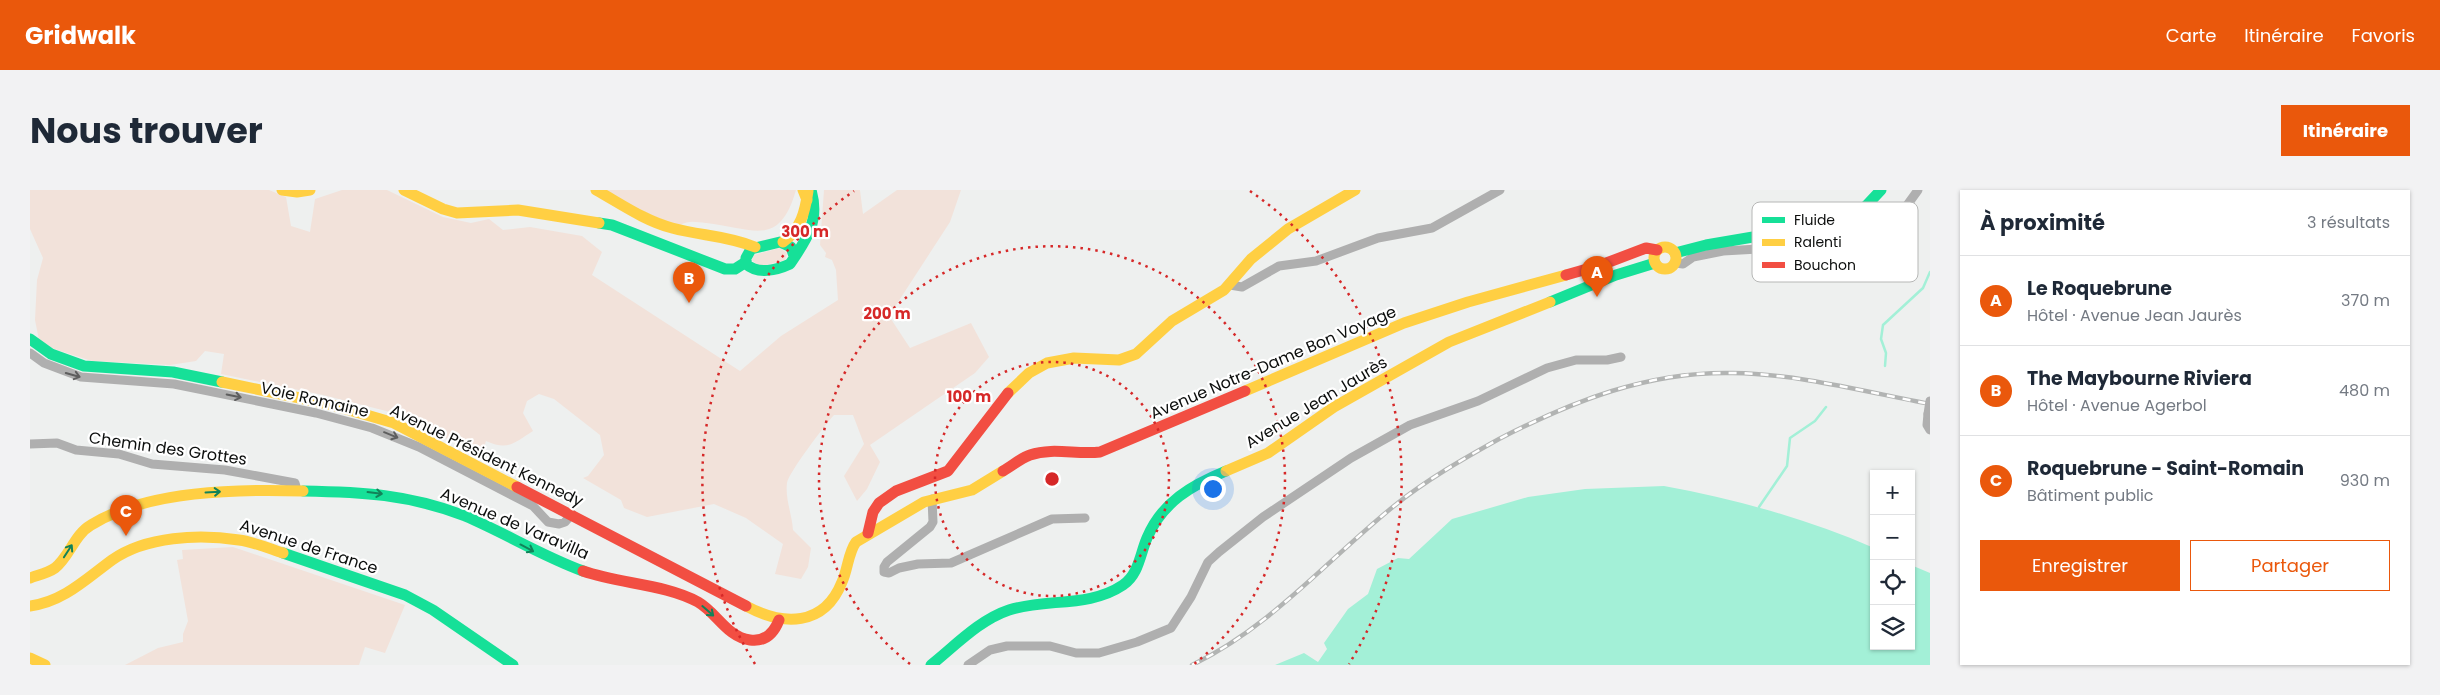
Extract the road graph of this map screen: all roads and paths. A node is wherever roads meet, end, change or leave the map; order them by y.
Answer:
1 (282, 190) edge
2 (310, 190) edge
3 (404, 190) edge
4 (596, 190) edge
5 (819, 190) edge
6 (1355, 190) edge
7 (1500, 190) edge
8 (1881, 190) edge
9 (1918, 190) edge
10 (807, 192) edge
11 (1870, 202) edge
12 (1909, 202) edge
13 (816, 216) junction
14 (720, 237) junction
15 (1752, 237) edge
16 (783, 242) junction
17 (755, 247) junction
18 (1752, 249) edge
19 (1657, 250) junction
20 (794, 256) junction
21 (1676, 258) junction
22 (749, 263) junction
23 (1655, 264) junction
24 (1230, 285) junction
25 (30, 338) edge
26 (30, 353) edge
27 (1620, 357) dead end
28 (1930, 401) edge
29 (1930, 430) edge
30 (30, 444) edge
31 (297, 490) junction
32 (932, 499) junction
33 (572, 514) junction
34 (1085, 518) dead end
35 (873, 532) junction
36 (850, 554) joint
37 (30, 578) edge
38 (30, 606) edge
39 (779, 620) junction
40 (30, 658) edge
41 (46, 665) edge
42 (512, 665) edge
43 (931, 665) edge
44 (968, 665) edge

1 - 2 main road
3 - 22 main road
4 - 14 main road
5 - 13 main road
6 - 24 main road
7 - 24 street
8 - 11 main road
9 - 12 street
10 - 13 main road
10 - 16 main road
13 - 20 main road
14 - 17 main road
14 - 22 main road
15 - 21 main road
16 - 17 main road
16 - 20 main road
17 - 22 main road
18 - 21 street
19 - 21 main road
19 - 23 main road
19 - 32 main road, Avenue Notre-Dame Bon Voyage
20 - 22 main road
21 - 23 main road
23 - 43 main road, Avenue Jean Jaurès
24 - 35 main road
25 - 33 main road, Avenue Président Kennedy
26 -> 33 street, Voie Romaine
27 - 44 street
28 - 29 street, bridge
30 - 31 street, Chemin des Grottes
37 -> 31 main road, Avenue de Varavilla
31 -> 39 main road, Avenue de Varavilla
32 - 34 street
32 - 35 main road, Avenue Notre-Dame Bon Voyage
33 - 39 main road, Avenue Président Kennedy
35 - 36 main road, Avenue Notre-Dame Bon Voyage
36 - 39 main road, Avenue Président Kennedy
38 - 42 main road, Avenue de France
40 - 41 main road

